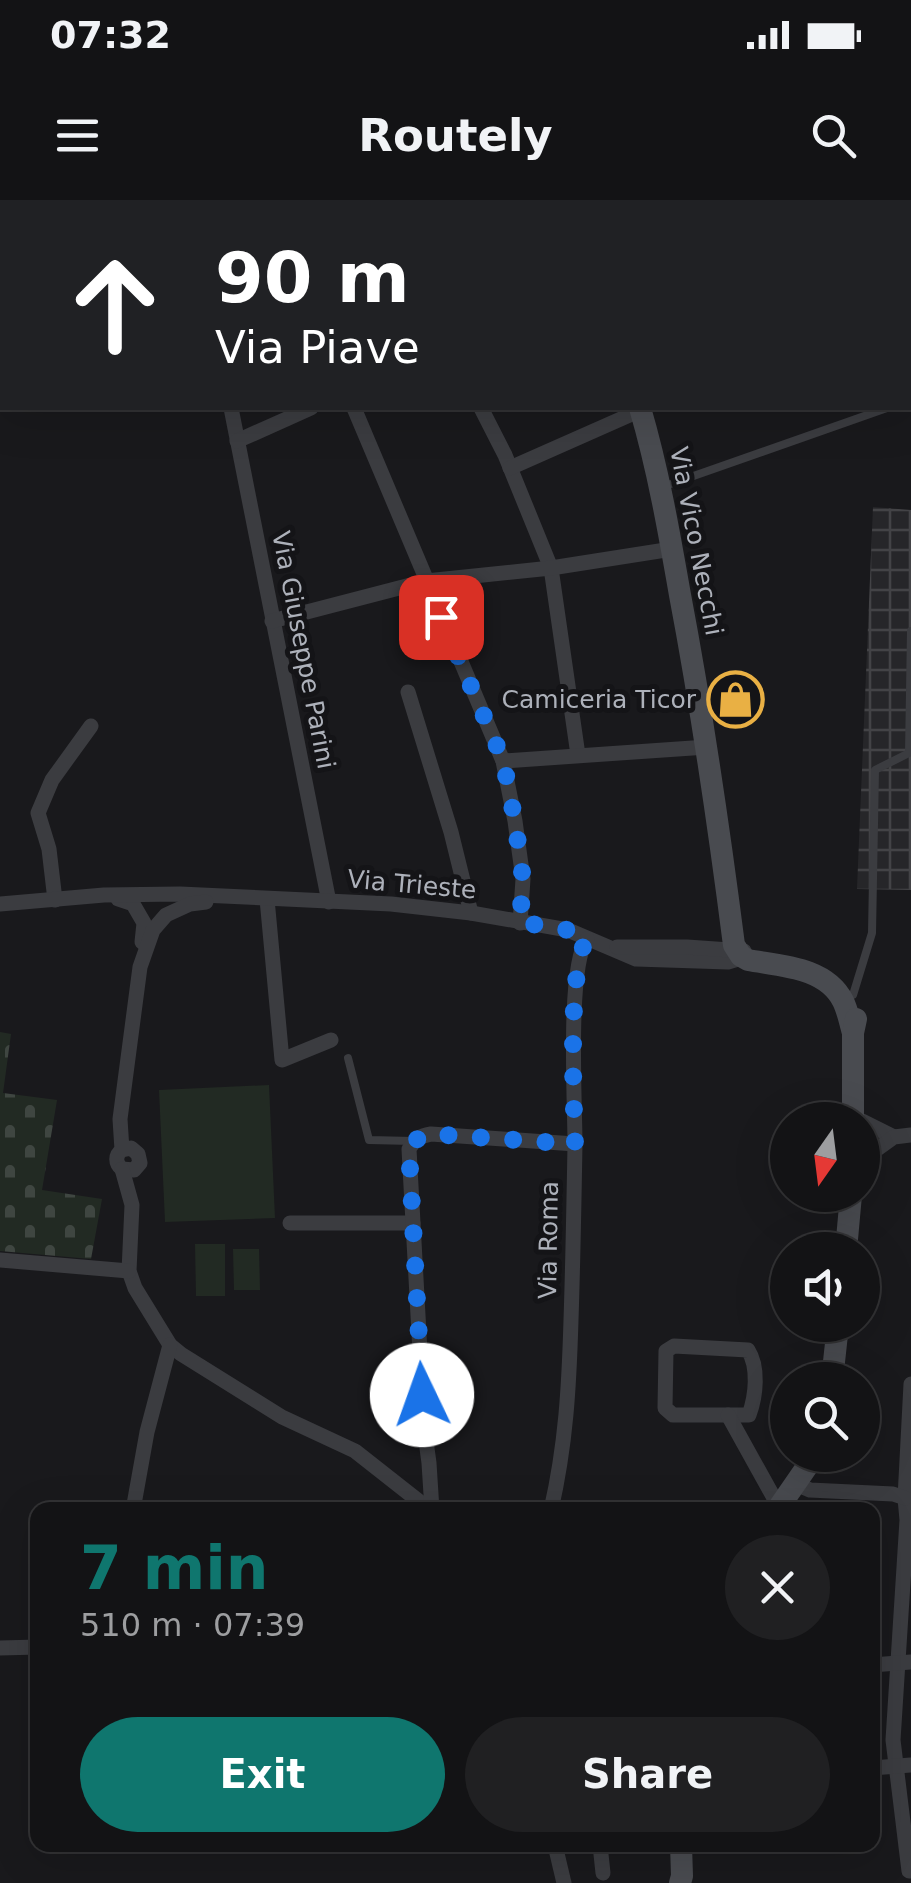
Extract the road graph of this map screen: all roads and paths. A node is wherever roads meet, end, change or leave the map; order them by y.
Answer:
1 (232, 410) edge
2 (307, 410) edge
3 (355, 410) edge
4 (482, 410) edge
5 (638, 410) edge
6 (640, 410) edge
7 (881, 410) edge
8 (237, 441) junction
9 (510, 468) junction
10 (659, 489) junction
11 (672, 549) junction
12 (551, 568) junction
13 (426, 581) junction
14 (272, 621) junction
15 (911, 631) edge
16 (408, 692) dead end
17 (91, 726) dead end
18 (707, 747) junction
19 (578, 755) junction
20 (503, 760) junction
21 (104, 895) junction
22 (234, 898) junction
23 (267, 899) junction
24 (55, 900) junction
25 (330, 902) junction
26 (0, 904) edge
27 (471, 913) junction
28 (520, 922) junction
29 (598, 942) junction
30 (738, 943) junction
31 (140, 967) junction
32 (853, 995) junction
33 (853, 1033) junction
34 (332, 1040) dead end
35 (348, 1058) dead end
36 (857, 1102) edge
37 (880, 1130) edge
38 (911, 1135) edge
39 (894, 1137) junction
40 (414, 1141) junction
41 (575, 1144) junction
42 (880, 1147) edge
43 (413, 1222) junction
44 (290, 1223) dead end
45 (0, 1260) edge
46 (129, 1271) junction
47 (170, 1345) junction
48 (911, 1384) edge
49 (728, 1415) junction
50 (804, 1472) edge
51 (796, 1484) junction
52 (905, 1498) junction
53 (134, 1502) edge
54 (421, 1502) edge
55 (431, 1502) edge
56 (553, 1502) edge
57 (775, 1502) edge
58 (782, 1502) edge
59 (0, 1648) edge
60 (30, 1648) edge
61 (905, 1662) edge
62 (880, 1665) edge
63 (903, 1766) edge
64 (557, 1852) edge
65 (601, 1852) edge
66 (681, 1852) edge
67 (911, 1871) edge
68 (603, 1873) dead end
69 (564, 1883) edge
70 (680, 1883) edge

1 - 8 street, Via Giuseppe Parini
2 - 8 street
3 - 13 street
4 - 9 street
5 - 9 street
6 - 10 street, Via Vico Necchi
7 - 10 lane
8 - 14 street, Via Giuseppe Parini
9 - 12 street
10 - 11 street, Via Vico Necchi
11 - 12 street
11 - 18 street, Via Vico Necchi
12 - 13 street
12 - 19 street
13 - 14 street
13 - 20 street
14 - 25 street, Via Giuseppe Parini
15 - 32 lane
16 - 27 street
17 - 24 street
18 - 19 street
18 - 30 street, Via Vico Necchi
19 - 20 street
20 - 28 street
21 - 22 street
21 - 24 street
21 - 31 street
22 - 23 street, Via Trieste
22 - 31 street
23 - 25 street, Via Trieste
23 - 34 street
24 - 26 street
25 - 27 street, Via Trieste
27 - 28 street, Via Trieste
28 - 29 street, Via Trieste
29 - 30 street, Via Trieste
29 - 41 street, Via Roma
30 - 32 street
30 - 33 street
31 - 46 street
32 - 33 street
33 - 36 street
35 - 40 lane
37 - 39 street
38 - 39 street
39 - 42 street
40 - 41 street
40 - 43 street
41 - 56 street, Via Roma
43 - 44 street
43 - 55 street
45 - 46 street
46 - 47 street
47 - 53 street
47 - 54 street
48 - 52 street
49 - 49 street
49 - 57 street
50 - 51 street
51 - 52 street
51 - 58 street
52 - 61 street
59 - 60 street
61 - 62 street
61 - 63 street
63 - 67 street
64 - 69 street
65 - 68 street
66 - 70 street

